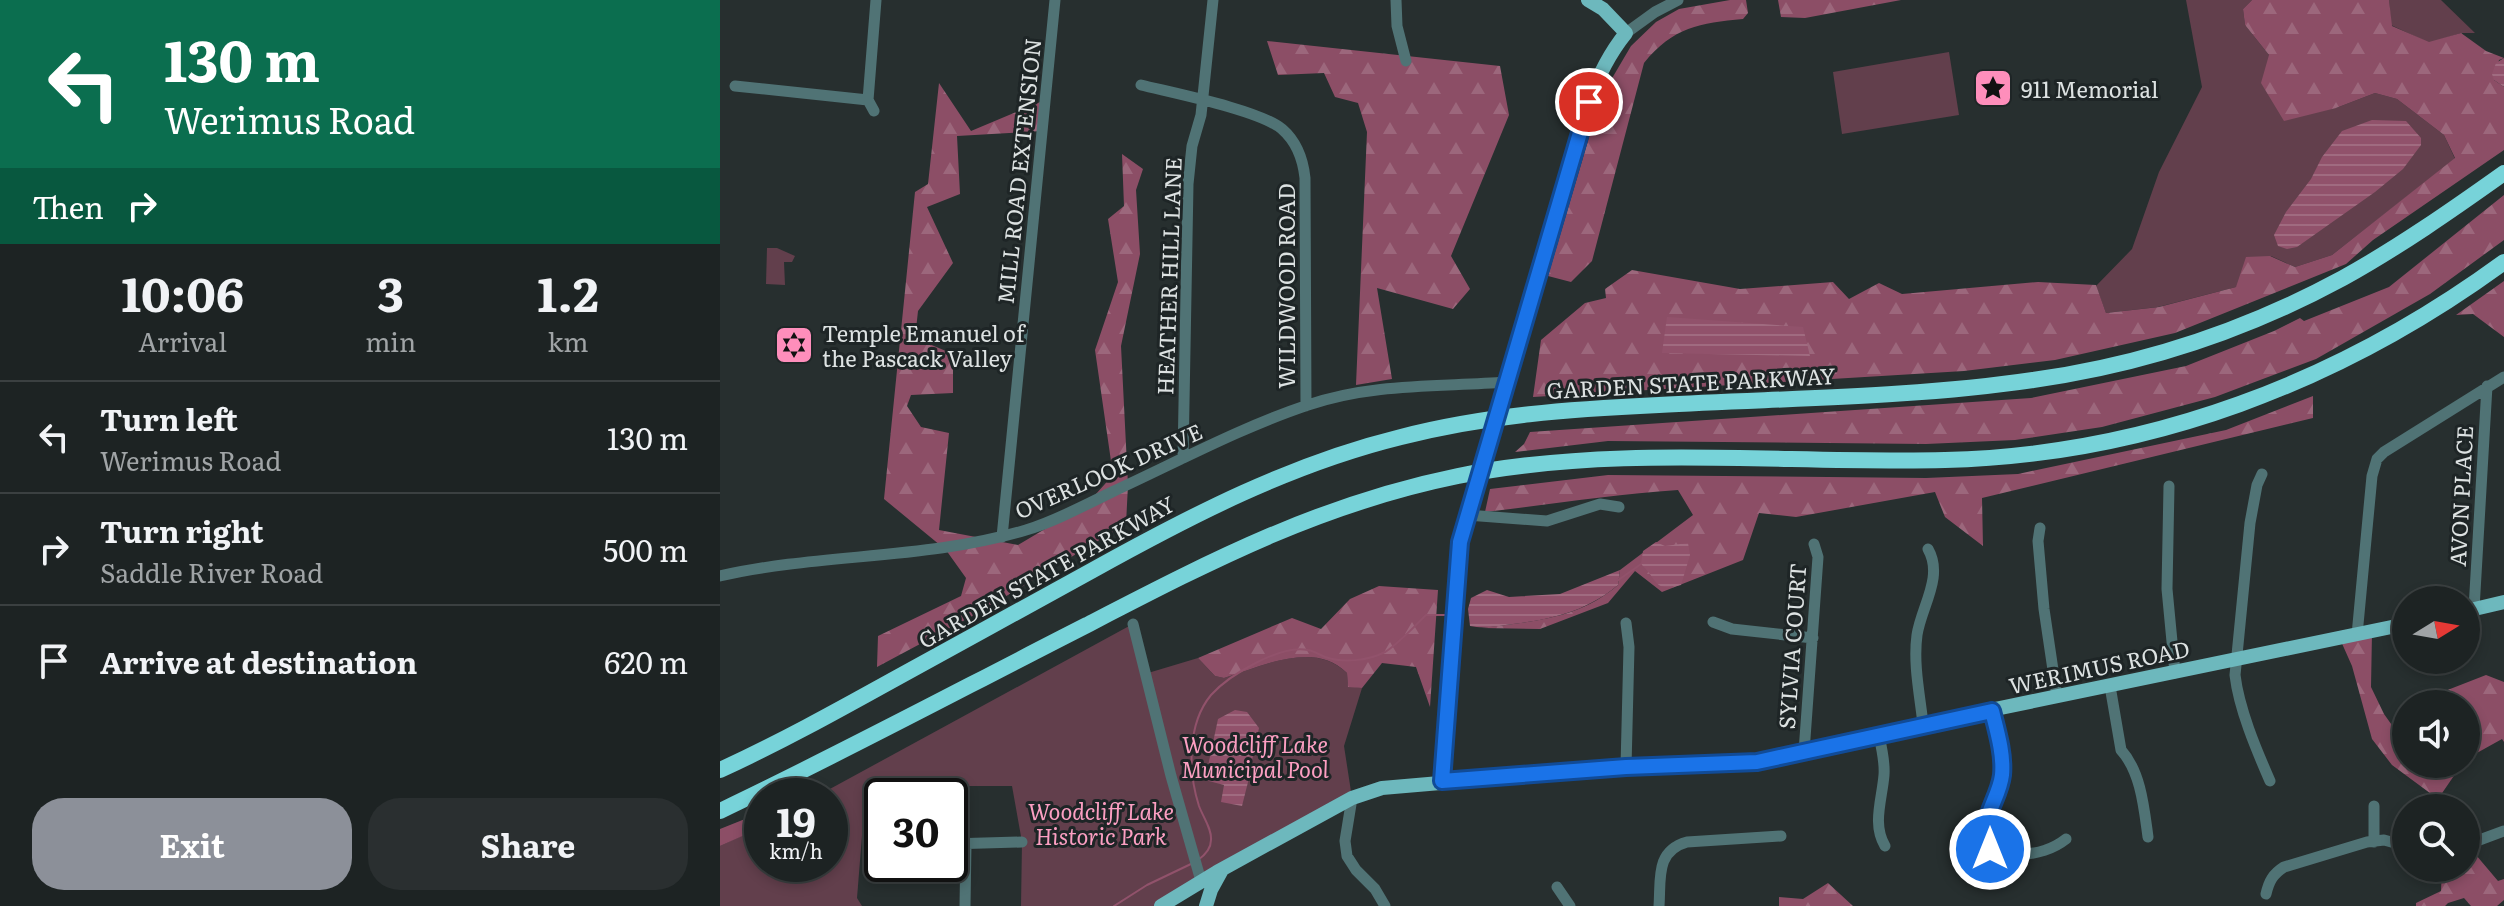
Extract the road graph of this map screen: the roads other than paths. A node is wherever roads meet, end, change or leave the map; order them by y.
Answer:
1 (876, 0) edge
2 (1055, 0) edge
3 (1213, 0) edge
4 (1396, 0) edge
5 (1588, 0) edge
6 (1678, 0) edge
7 (1626, 33) junction
8 (1406, 61) dead end
9 (1141, 85) dead end
10 (735, 86) dead end
11 (1202, 101) junction
12 (2504, 173) edge
13 (2504, 262) edge
14 (2504, 377) edge
15 (1506, 382) junction
16 (2487, 386) junction
17 (1306, 406) junction
18 (1183, 458) junction
19 (2262, 474) dead end
20 (2169, 486) dead end
21 (1619, 507) dead end
22 (1467, 515) junction
23 (2040, 528) dead end
24 (1002, 537) junction
25 (1814, 544) dead end
26 (1928, 549) dead end
27 (720, 576) edge
28 (2472, 586) edge
29 (2504, 602) edge
30 (2480, 608) edge
31 (1713, 622) dead end
32 (1626, 623) dead end
33 (1133, 624) dead end
34 (2392, 627) edge
35 (2357, 635) junction
36 (1813, 638) junction
37 (2235, 661) junction
38 (2175, 673) junction
39 (2110, 686) junction
40 (2057, 697) junction
41 (1992, 711) junction
42 (1923, 724) junction
43 (1879, 736) junction
44 (1804, 752) junction
45 (1626, 767) junction
46 (720, 770) edge
47 (1442, 781) junction
48 (2270, 781) dead end
49 (1352, 798) junction
50 (2374, 806) dead end
51 (720, 811) edge
52 (2504, 831) edge
53 (1781, 836) dead end
54 (2148, 837) dead end
55 (2066, 839) dead end
56 (2480, 840) edge
57 (1022, 842) dead end
58 (2374, 842) junction
59 (2392, 842) edge
60 (968, 844) edge
61 (1885, 846) dead end
62 (1996, 855) junction
63 (1222, 869) junction
64 (1197, 872) junction
65 (1982, 880) dead end
66 (965, 882) edge
67 (1557, 887) dead end
68 (2266, 894) dead end
69 (965, 906) edge
70 (1161, 906) edge
71 (1197, 906) edge
72 (1206, 906) edge
73 (1385, 906) edge
74 (1570, 906) edge
75 (1659, 906) edge

1 - 10 street
2 - 24 street, MILL ROAD EXTENSION
3 - 11 street, HEATHER HILL LANE
4 - 8 street
5 - 7 main road
6 - 7 street
7 - 15 main road
9 - 11 street, WILDWOOD ROAD
11 - 17 street, WILDWOOD ROAD
11 - 18 street, HEATHER HILL LANE
12 - 46 highway, GARDEN STATE PARKWAY
13 - 51 highway
14 - 16 street
15 - 17 street, OVERLOOK DRIVE
15 - 22 main road
16 - 28 street, AVON PLACE
16 - 35 street
17 - 18 street, OVERLOOK DRIVE
18 - 24 street, OVERLOOK DRIVE
19 - 37 street
20 - 38 street
21 - 22 street
22 - 47 main road
23 - 40 street
24 - 27 street, OVERLOOK DRIVE
25 - 36 street, SYLVIA COURT
26 - 42 street
29 - 30 main road
31 - 36 street
32 - 45 street
33 - 64 street
34 - 35 main road, WERIMUS ROAD
35 - 37 main road, WERIMUS ROAD
36 - 44 street, SYLVIA COURT
37 - 38 main road, WERIMUS ROAD
37 - 48 street
38 - 39 main road, WERIMUS ROAD
39 - 40 main road, WERIMUS ROAD
39 - 54 street
40 - 41 main road, WERIMUS ROAD
41 - 42 main road, WERIMUS ROAD
41 - 62 street
42 - 43 main road, WERIMUS ROAD
43 - 44 main road, WERIMUS ROAD
43 - 61 street
44 - 45 main road, WERIMUS ROAD
45 - 47 main road, WERIMUS ROAD
47 - 49 main road, WERIMUS ROAD
49 - 63 main road, WERIMUS ROAD
49 - 73 street
50 - 58 street
52 - 56 street
53 - 75 street
55 - 62 street
57 - 60 street
58 - 59 street
58 - 68 street
62 - 65 street
63 - 64 main road, WERIMUS ROAD
63 - 72 main road
64 - 70 main road, WERIMUS ROAD
64 - 71 main road
66 - 69 street
67 - 74 street

